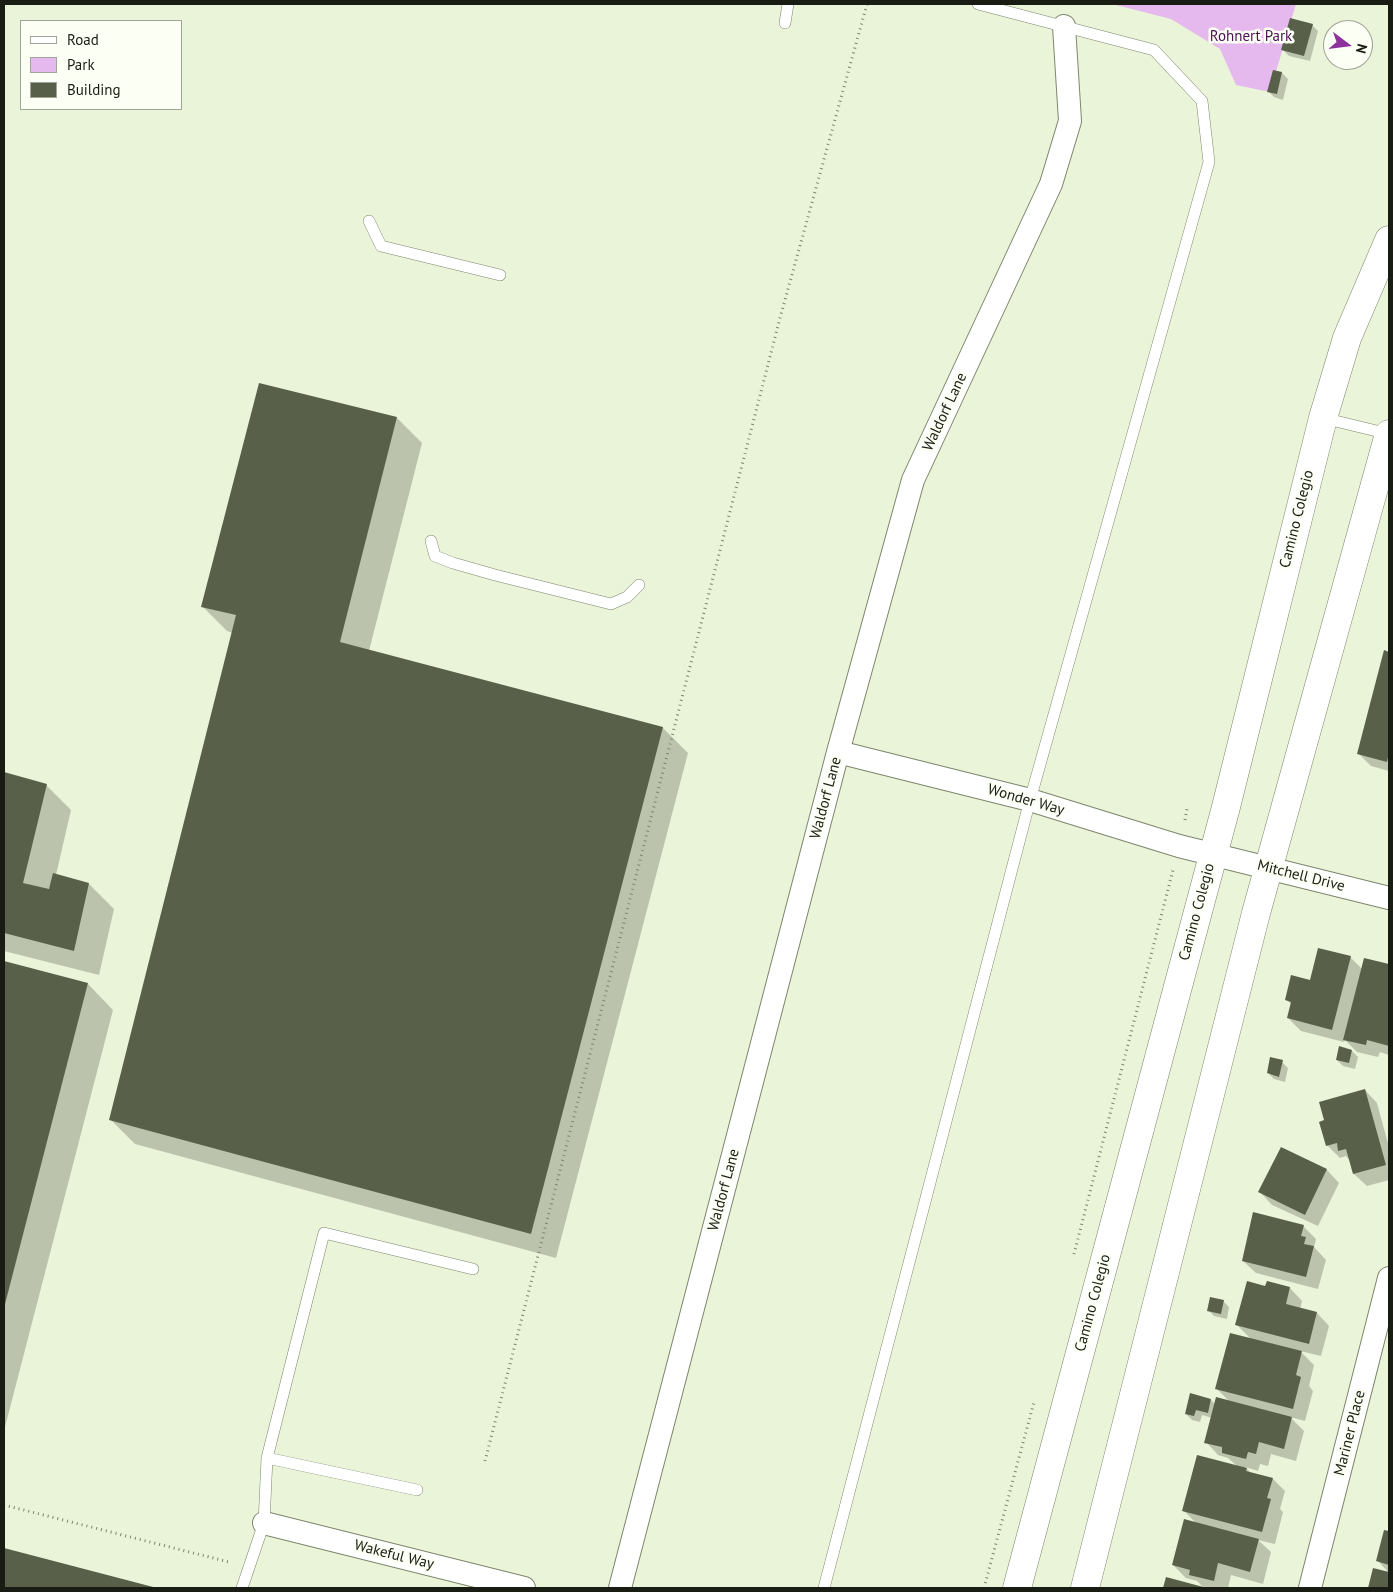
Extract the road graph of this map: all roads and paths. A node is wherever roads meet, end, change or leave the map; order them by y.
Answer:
1 (788, 4) edge
2 (867, 4) edge
3 (978, 4) edge
4 (785, 23) dead end
5 (1064, 26) junction
6 (369, 221) dead end
7 (1389, 240) edge
8 (500, 275) dead end
9 (1322, 418) junction
10 (1389, 434) edge
11 (431, 541) dead end
12 (639, 585) dead end
13 (838, 752) junction
14 (1030, 800) junction
15 (1187, 809) dead end
16 (1179, 846) junction
17 (1212, 854) junction
18 (1269, 868) junction
19 (1389, 898) edge
20 (1072, 1261) dead end
21 (473, 1268) dead end
22 (1389, 1278) edge
23 (1035, 1402) dead end
24 (267, 1458) junction
25 (485, 1461) dead end
26 (417, 1490) dead end
27 (4, 1505) edge
28 (264, 1523) junction
29 (249, 1568) junction
30 (242, 1588) edge
31 (524, 1588) edge
32 (620, 1588) edge
33 (824, 1588) edge
34 (984, 1588) edge
35 (1017, 1588) edge
36 (1085, 1588) edge
37 (1310, 1588) edge

1 - 4 lane
2 - 25 path
3 - 5 lane
5 - 13 street, Waldorf Lane
5 - 14 lane
6 - 8 lane
7 - 9 street, Camino Colegio
9 - 10 lane
9 - 17 street, Camino Colegio
10 - 18 street
11 - 12 lane
13 - 14 street, Wonder Way
13 - 32 street, Waldorf Lane
14 - 16 street, Wonder Way
14 - 33 lane
15 - 16 path
16 - 17 street, Wonder Way
16 - 20 path
17 - 18 street, Mitchell Drive
17 - 35 street, Camino Colegio
18 - 19 street, Mitchell Drive
18 - 36 street
21 - 24 lane
22 - 37 street, Mariner Place
23 - 34 path
24 - 26 lane
24 - 28 lane
27 - 29 path
28 - 29 lane
28 - 31 street, Wakeful Way
29 - 30 lane

